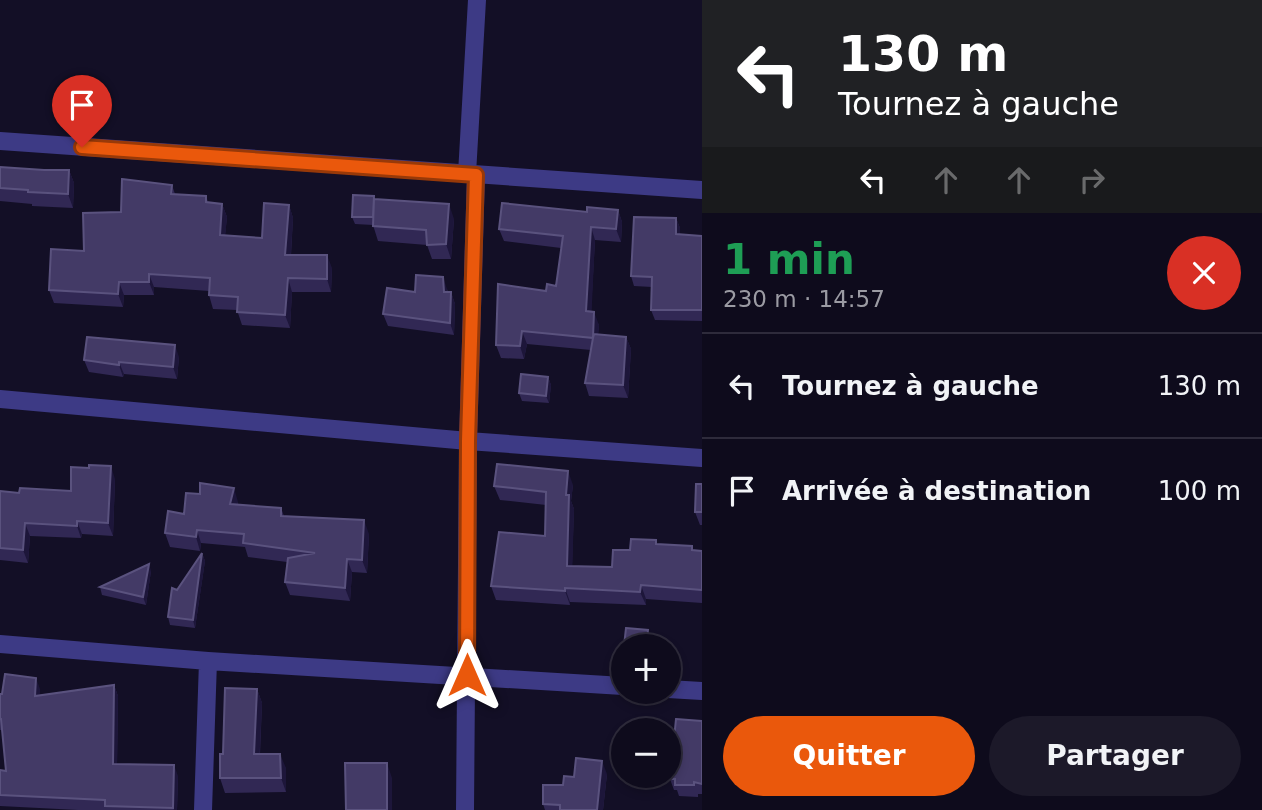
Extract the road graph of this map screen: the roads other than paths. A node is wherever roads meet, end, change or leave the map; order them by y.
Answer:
1 (477, 0) edge
2 (0, 141) edge
3 (471, 175) junction
4 (702, 190) edge
5 (0, 399) edge
6 (468, 441) junction
7 (702, 458) edge
8 (0, 645) edge
9 (208, 661) junction
10 (467, 675) junction
11 (611, 684) edge
12 (681, 690) edge
13 (702, 691) edge
14 (203, 810) edge
15 (465, 810) edge

1 - 3 street
2 - 3 street
3 - 4 street
3 - 6 street
5 - 6 street
6 - 7 street
6 - 10 street
8 - 9 street
9 - 10 street
9 - 14 street
10 - 11 street
10 - 15 street
12 - 13 street

